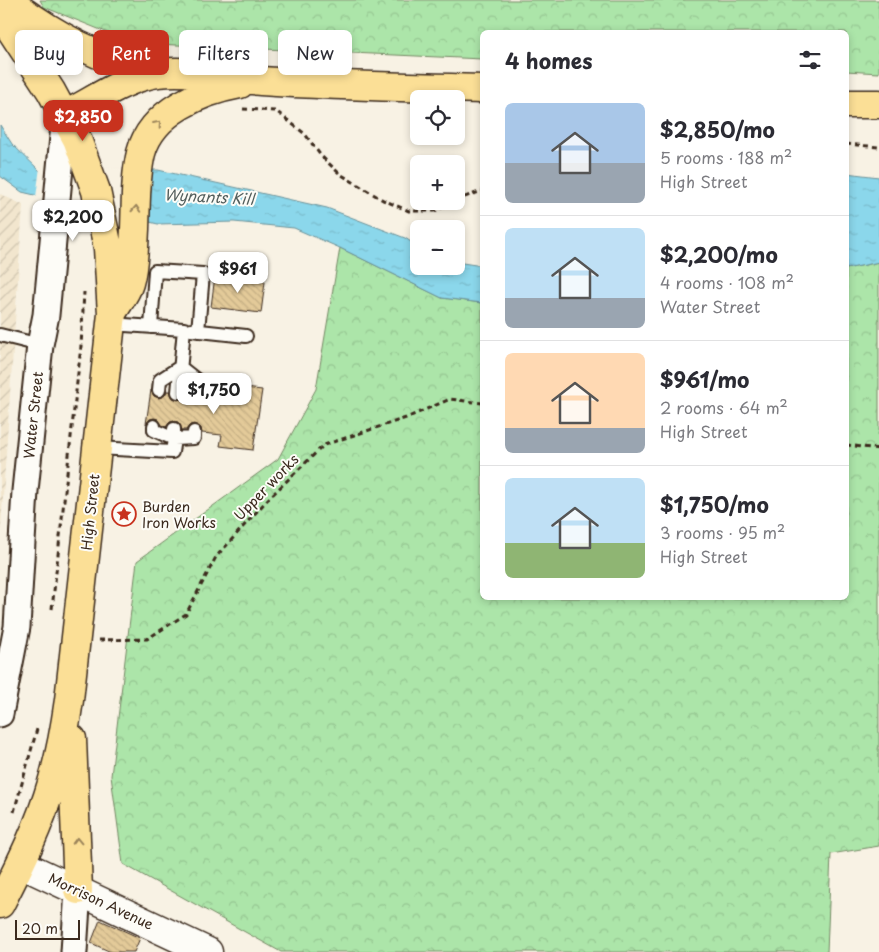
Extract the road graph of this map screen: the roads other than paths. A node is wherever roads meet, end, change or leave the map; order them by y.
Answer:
1 (7, 0) edge
2 (0, 13) edge
3 (93, 52) edge
4 (169, 73) edge
5 (152, 75) edge
6 (262, 81) junction
7 (480, 89) edge
8 (849, 104) edge
9 (879, 104) edge
10 (65, 115) junction
11 (73, 164) junction
12 (121, 249) junction
13 (111, 319) junction
14 (151, 327) junction
15 (184, 329) junction
16 (198, 331) junction
17 (0, 335) edge
18 (246, 336) dead end
19 (40, 345) junction
20 (180, 367) junction
21 (159, 390) dead end
22 (178, 392) dead end
23 (197, 395) dead end
24 (154, 426) dead end
25 (194, 432) dead end
26 (174, 434) junction
27 (97, 448) junction
28 (69, 700) junction
29 (0, 714) edge
30 (21, 864) junction
31 (78, 890) junction
32 (0, 904) edge
33 (74, 952) edge
34 (208, 952) edge

1 - 3 main road
2 - 10 main road
4 - 6 main road
5 - 10 main road
6 - 7 main road
12 -> 6 main road
8 - 9 main road
10 - 11 main road
11 - 12 main road
11 - 19 street, Water Street
12 - 13 main road
13 - 14 lane
13 - 27 main road, High Street
14 - 15 lane
14 - 16 lane
15 - 16 lane
15 - 20 lane
16 - 18 lane
17 - 19 lane
19 - 29 street, Water Street
20 - 21 lane
20 - 22 lane
20 - 23 lane
24 - 26 lane
25 - 26 lane
26 - 27 lane
27 - 28 main road, High Street
28 - 30 main road, High Street
31 -> 28 main road
30 - 31 street, Morrison Avenue
30 - 32 main road, High Street
31 - 33 street
31 - 34 street, Morrison Avenue

